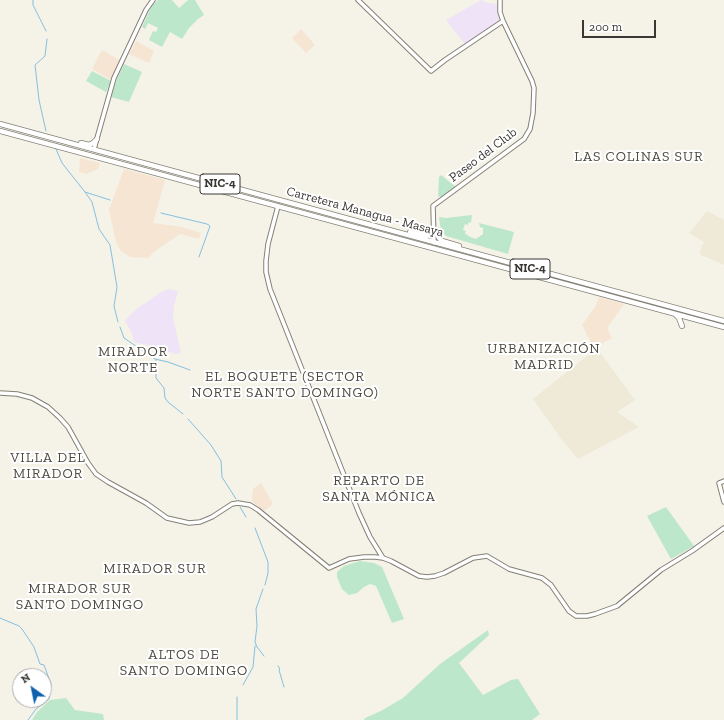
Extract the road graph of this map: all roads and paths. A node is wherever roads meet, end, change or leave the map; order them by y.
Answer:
1 (153, 0) edge
2 (500, 0) edge
3 (360, 1) edge
4 (503, 21) junction
5 (0, 124) edge
6 (0, 131) edge
7 (97, 140) junction
8 (73, 144) junction
9 (64, 148) junction
10 (94, 149) junction
11 (105, 152) junction
12 (118, 163) junction
13 (194, 177) junction
14 (216, 189) junction
15 (243, 190) junction
16 (278, 206) junction
17 (434, 229) junction
18 (389, 230) junction
19 (392, 237) junction
20 (434, 243) junction
21 (471, 252) junction
22 (466, 256) junction
23 (670, 307) junction
24 (673, 313) junction
25 (708, 317) junction
26 (689, 318) junction
27 (724, 321) edge
28 (682, 326) dead end
29 (724, 327) edge
30 (0, 393) edge
31 (724, 481) edge
32 (724, 502) edge
33 (724, 528) edge
34 (383, 558) junction

1 - 7 street
2 - 4 street, Paseo del Club
3 - 4 street
4 - 17 street, Paseo del Club
5 - 8 highway, Carretera Managua - Masaya / NIC-4
6 - 9 highway, Carretera Managua - Masaya / NIC-4
7 - 8 highway
7 - 10 street
7 - 11 highway
8 - 10 highway, Carretera Managua - Masaya / NIC-4
9 - 10 highway
9 - 12 highway, Carretera Managua - Masaya / NIC-4
10 - 11 highway, Carretera Managua - Masaya / NIC-4
10 - 12 highway
11 - 13 highway, Carretera Managua - Masaya / NIC-4
12 - 14 highway, Carretera Managua - Masaya / NIC-4
13 - 14 highway
13 - 15 highway, Carretera Managua - Masaya / NIC-4
14 - 15 highway
14 - 16 highway, Carretera Managua - Masaya / NIC-4
15 - 18 highway, Carretera Managua - Masaya / NIC-4
16 - 19 highway, Carretera Managua - Masaya / NIC-4
16 - 34 street
17 - 18 highway
17 - 20 street
17 - 21 highway
18 - 20 highway, Carretera Managua - Masaya / NIC-4
19 - 20 highway
19 - 22 highway, Carretera Managua - Masaya / NIC-4
20 - 21 highway, Carretera Managua - Masaya / NIC-4
20 - 22 highway
21 - 23 highway, Carretera Managua - Masaya / NIC-4
22 - 24 highway, Carretera Managua - Masaya / NIC-4
23 - 25 highway, Carretera Managua - Masaya / NIC-4
23 - 26 highway
24 - 26 highway, Carretera Managua - Masaya / NIC-4
24 - 28 highway
25 - 26 highway
25 - 27 highway, Carretera Managua - Masaya / NIC-4
26 - 29 highway, Carretera Managua - Masaya / NIC-4
30 - 34 street
31 - 32 street
33 - 34 street

